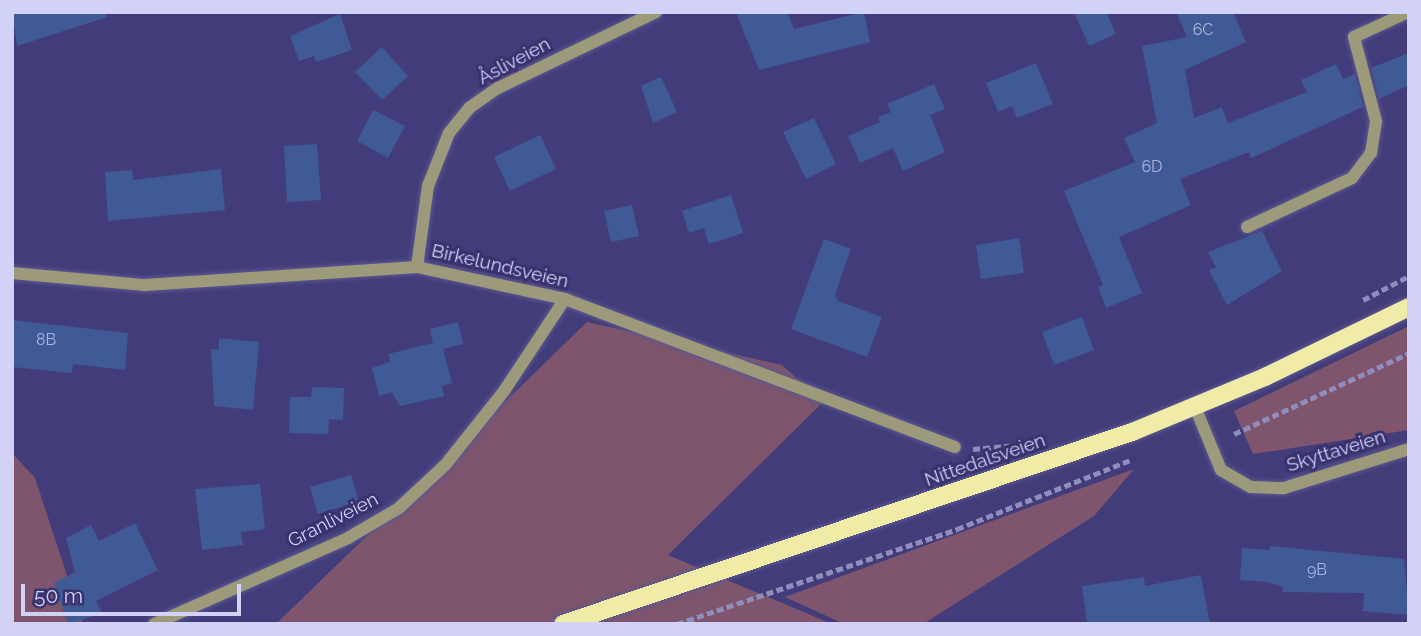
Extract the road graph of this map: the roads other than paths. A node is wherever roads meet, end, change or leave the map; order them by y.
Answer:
1 (656, 12) edge
2 (1408, 12) edge
3 (1247, 228) dead end
4 (417, 267) junction
5 (12, 273) edge
6 (565, 299) junction
7 (1409, 307) edge
8 (1195, 407) junction
9 (955, 447) road end
10 (1409, 449) edge
11 (154, 624) edge
12 (563, 624) edge

1 - 4 street, Åsliveien
2 - 3 street
4 - 5 street, Birkelundsveien
4 - 6 street, Birkelundsveien
6 - 9 street, Birkelundsveien
6 - 11 street, Granliveien
7 - 8 main road, Nittedalsveien
8 - 10 street, Skyttaveien
8 - 12 main road, Nittedalsveien

